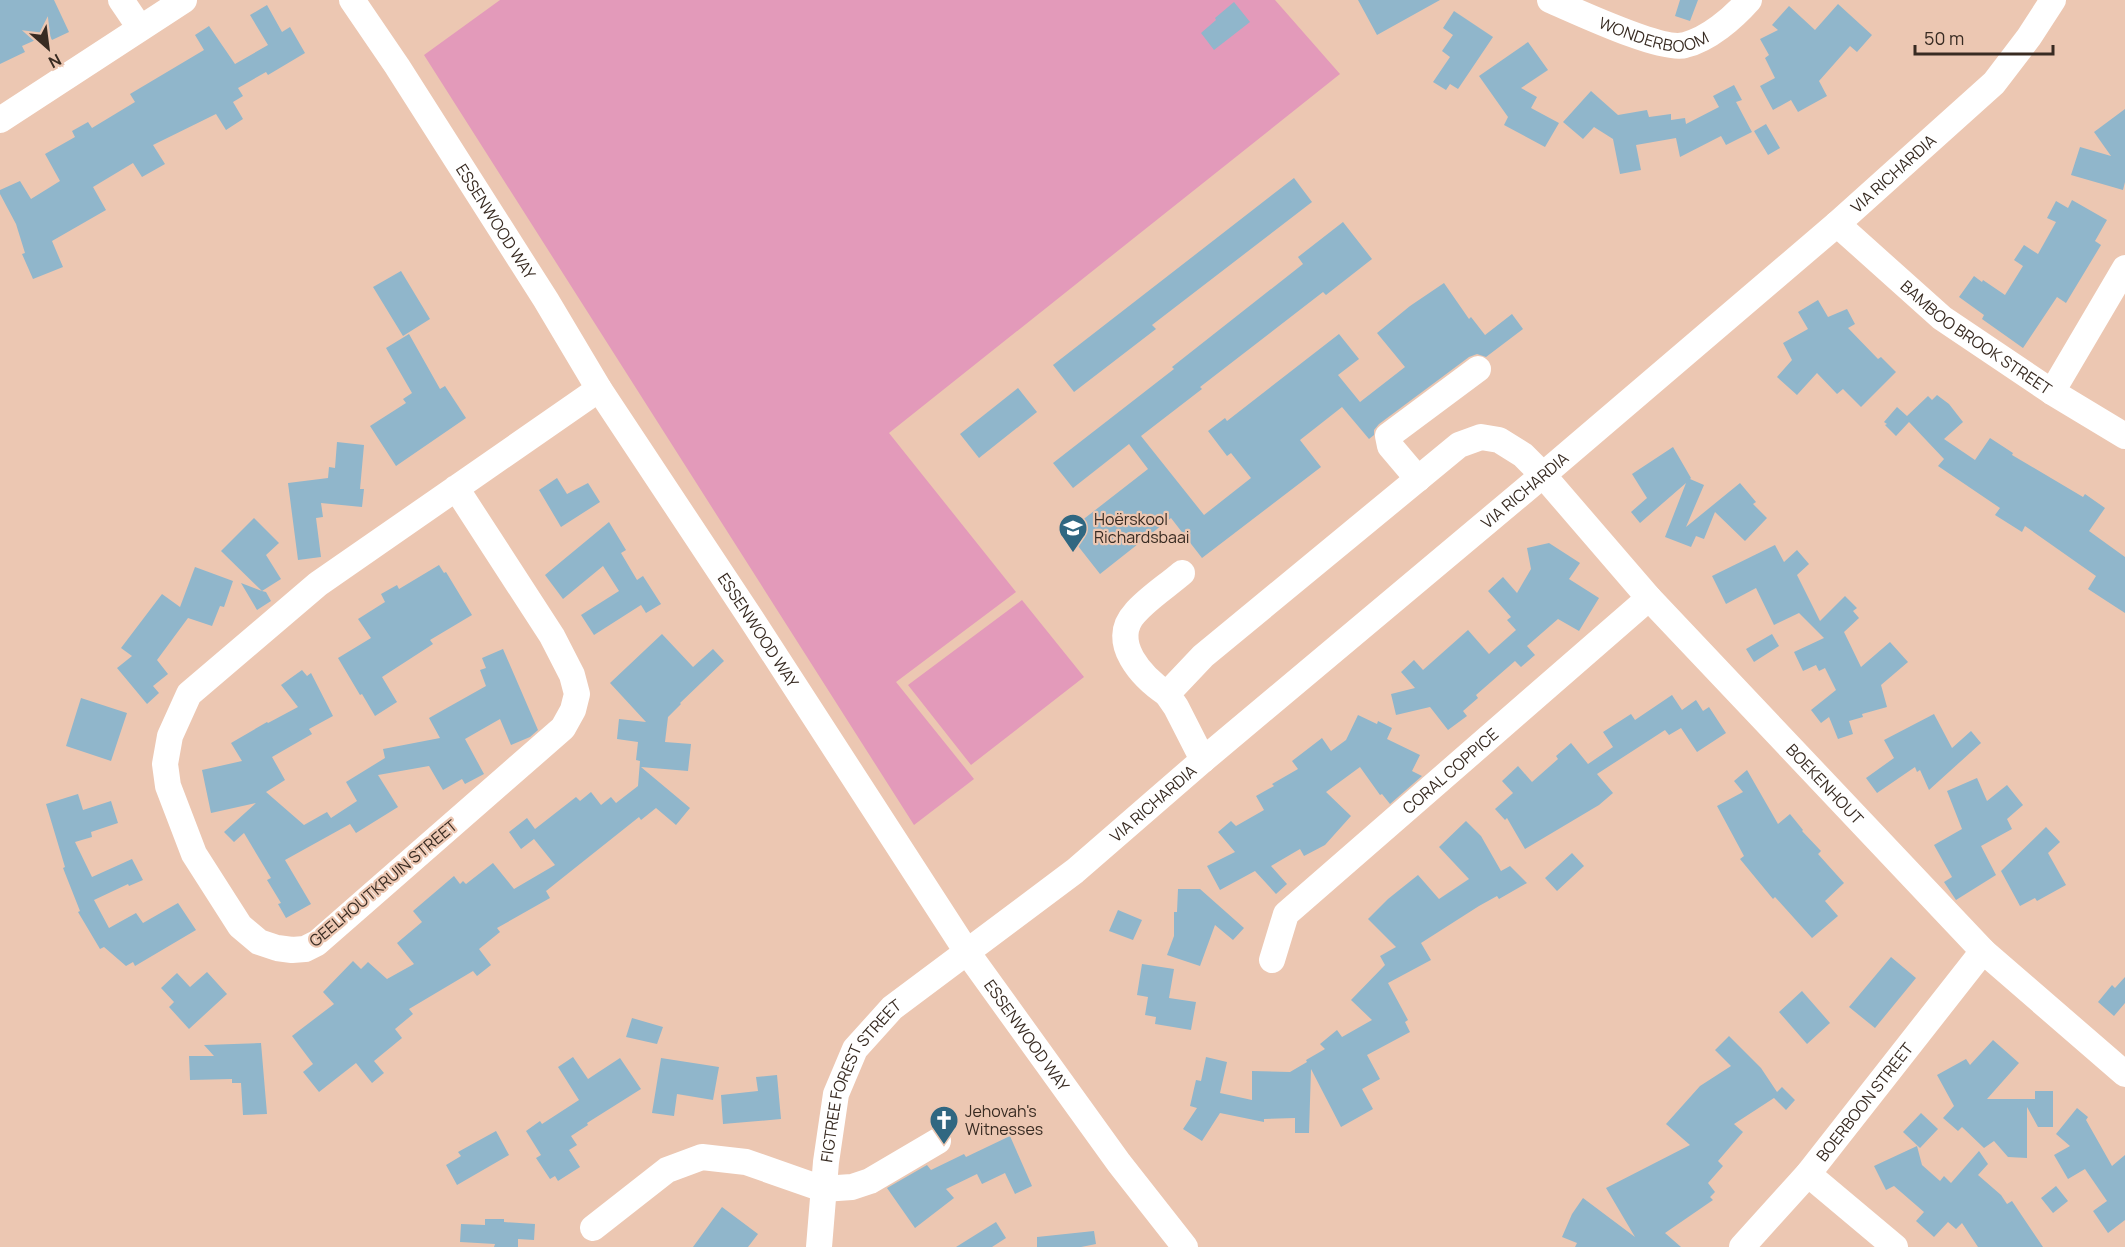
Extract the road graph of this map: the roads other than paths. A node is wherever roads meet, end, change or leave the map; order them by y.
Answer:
1 (122, 0) edge
2 (184, 0) edge
3 (352, 0) edge
4 (1550, 0) edge
5 (1749, 0) edge
6 (2053, 0) edge
7 (140, 28) junction
8 (0, 120) edge
9 (1837, 224) junction
10 (2125, 268) edge
11 (1478, 369) dead end
12 (599, 389) junction
13 (2052, 392) junction
14 (2125, 436) edge
15 (1544, 475) junction
16 (1418, 479) junction
17 (456, 488) junction
18 (1182, 573) dead end
19 (1649, 598) junction
20 (1167, 694) junction
21 (1203, 760) junction
22 (1983, 951) junction
23 (967, 952) junction
24 (1272, 960) dead end
25 (2125, 1074) edge
26 (938, 1141) dead end
27 (1808, 1174) junction
28 (823, 1189) junction
29 (593, 1228) dead end
30 (819, 1247) edge
31 (1185, 1247) edge
32 (1742, 1247) edge
33 (1895, 1247) edge

1 - 7 street
2 - 7 street
3 - 12 street, ESSENWOOD WAY
4 - 5 street, WONDERBOOM
6 - 9 street, VIA RICHARDIA
7 - 8 street
9 - 13 street, BAMBOO BROOK STREET
9 - 15 street, VIA RICHARDIA
10 - 13 street
11 - 16 street
12 - 17 street, GEELHOUTKRUIN STREET
12 - 23 street, ESSENWOOD WAY
13 - 14 street, BAMBOO BROOK STREET
15 - 16 street, BOEKENHOUT
15 - 19 street, BOEKENHOUT
15 - 21 street, VIA RICHARDIA
16 - 20 street, BOEKENHOUT
17 - 17 street, GEELHOUTKRUIN STREET
18 - 20 street
19 - 22 street, BOEKENHOUT
19 - 24 street, CORAL COPPICE
20 - 21 street
21 - 23 street, VIA RICHARDIA
22 - 25 street, BOEKENHOUT
22 - 27 street, BOERBOON STREET
23 - 28 street, FIGTREE FOREST STREET
23 - 31 street, ESSENWOOD WAY
26 - 28 street
27 - 32 street, BOERBOON STREET
27 - 33 street
28 - 29 street
28 - 30 street, FIGTREE FOREST STREET

